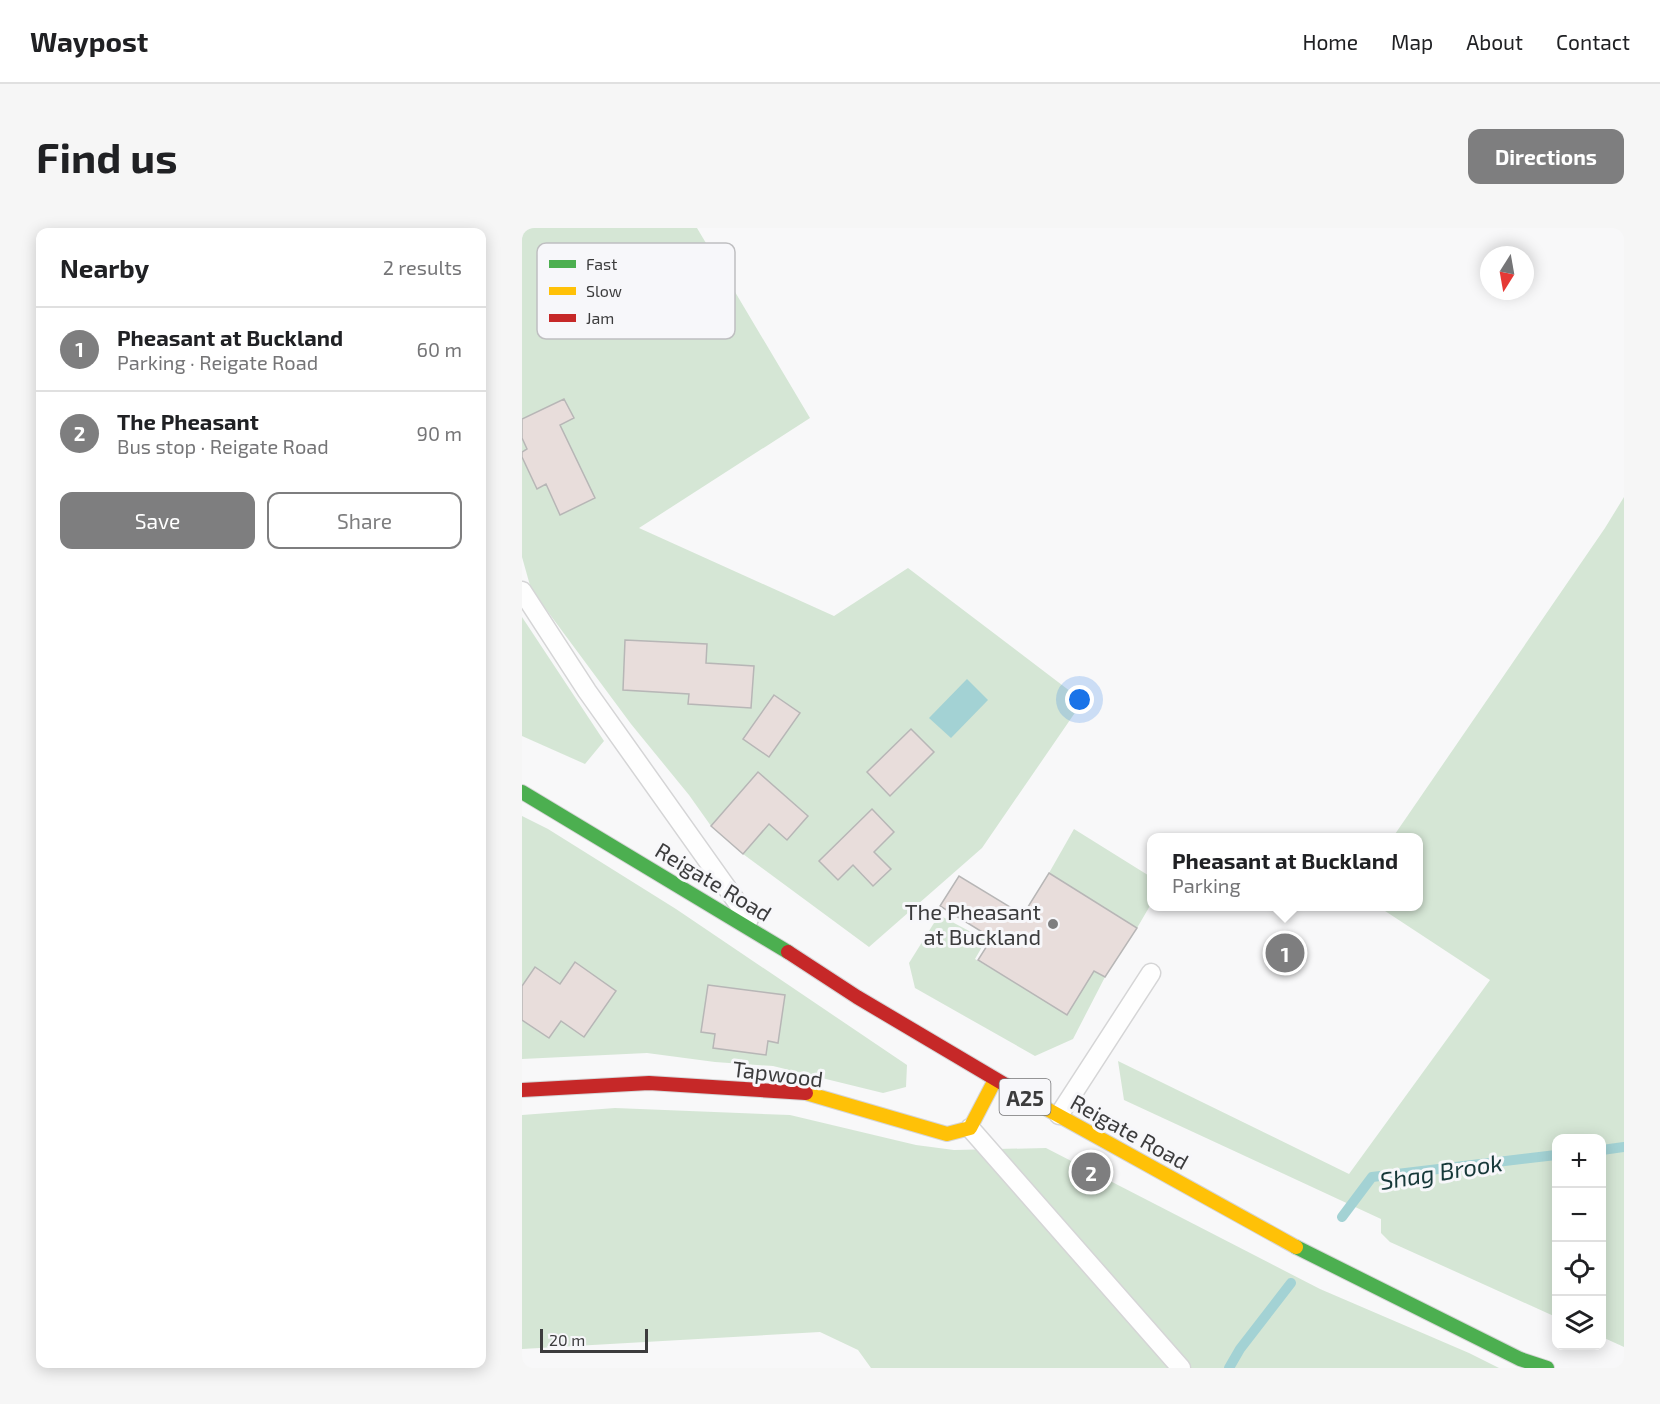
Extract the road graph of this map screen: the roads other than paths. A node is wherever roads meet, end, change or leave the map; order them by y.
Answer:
1 (522, 591) edge
2 (522, 792) edge
3 (759, 933) junction
4 (1151, 973) dead end
5 (995, 1080) junction
6 (522, 1090) edge
7 (1059, 1115) junction
8 (970, 1128) junction
9 (1181, 1368) edge
10 (1547, 1368) edge

1 - 3 lane
2 - 3 main road, Reigate Road / A25
3 - 5 main road, Reigate Road / A25
4 - 7 lane
5 - 7 main road, Reigate Road / A25
5 - 8 main road
6 - 8 main road, Tapwood
7 - 10 main road, Reigate Road / A25
8 - 9 lane

